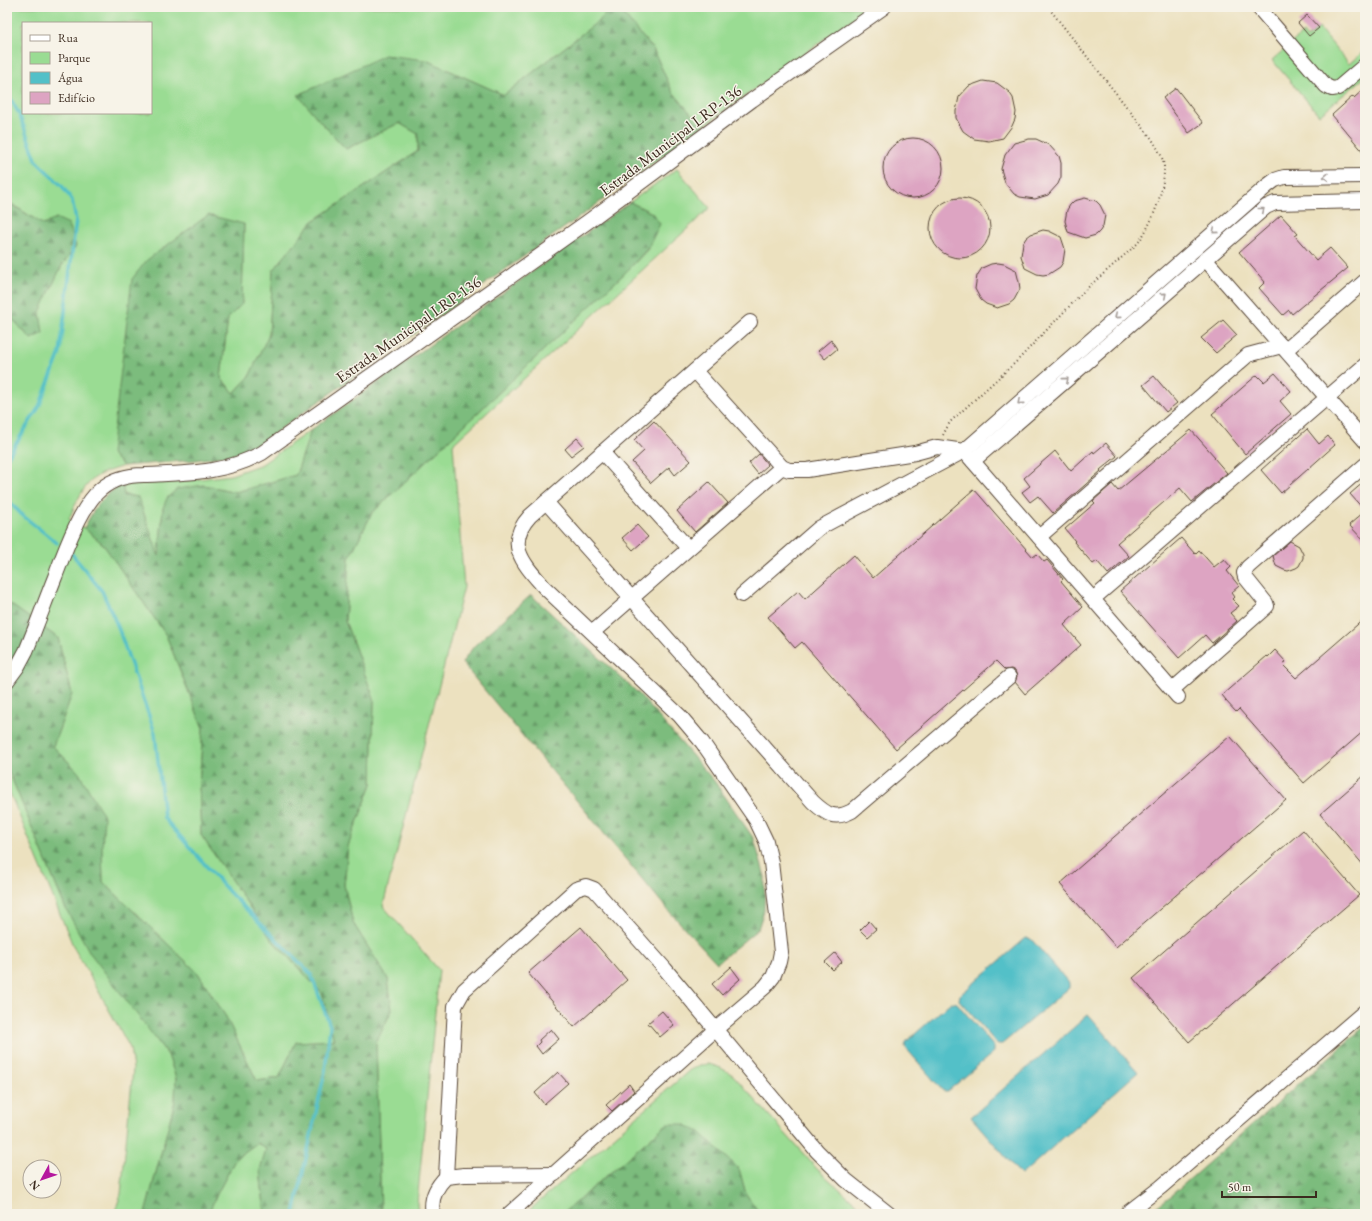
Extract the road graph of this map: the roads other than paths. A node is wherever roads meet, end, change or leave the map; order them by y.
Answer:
1 (884, 7) edge
2 (1258, 7) edge
3 (1365, 65) edge
4 (1365, 176) edge
5 (1365, 201) edge
6 (1206, 259) junction
7 (1365, 281) edge
8 (750, 322) dead end
9 (1284, 348) junction
10 (1365, 365) edge
11 (695, 371) junction
12 (1327, 398) junction
13 (1365, 441) edge
14 (602, 452) junction
15 (969, 456) junction
16 (1365, 465) edge
17 (782, 467) junction
18 (546, 502) junction
19 (1039, 537) junction
20 (688, 548) junction
21 (742, 595) dead end
22 (631, 598) junction
23 (1093, 599) junction
24 (593, 632) junction
25 (1010, 677) dead end
26 (7, 681) edge
27 (1365, 1011) edge
28 (716, 1029) junction
29 (555, 1174) junction
30 (446, 1177) junction
31 (433, 1214) edge
32 (509, 1214) edge
33 (889, 1214) edge
34 (1126, 1214) edge

1 - 26 street, Estrada Municipal LRP-136
2 - 3 street
4 -> 15 street
6 -> 5 street
6 - 9 street
15 -> 6 street
7 - 9 street
8 - 11 street
9 - 12 street
9 - 19 street
10 - 12 street
11 - 14 street
11 - 17 street
12 - 13 street
12 - 23 street
14 - 18 street
14 - 20 street
15 - 17 street
15 - 19 street
15 - 21 street
16 - 23 street
17 - 20 street
18 - 22 street
18 - 24 street
19 - 23 street
20 - 22 street
22 - 24 street
22 - 25 street
24 - 28 street
27 - 34 street
28 - 29 street
28 - 30 street
28 - 33 street
29 - 30 street
29 - 32 street
30 - 31 street

